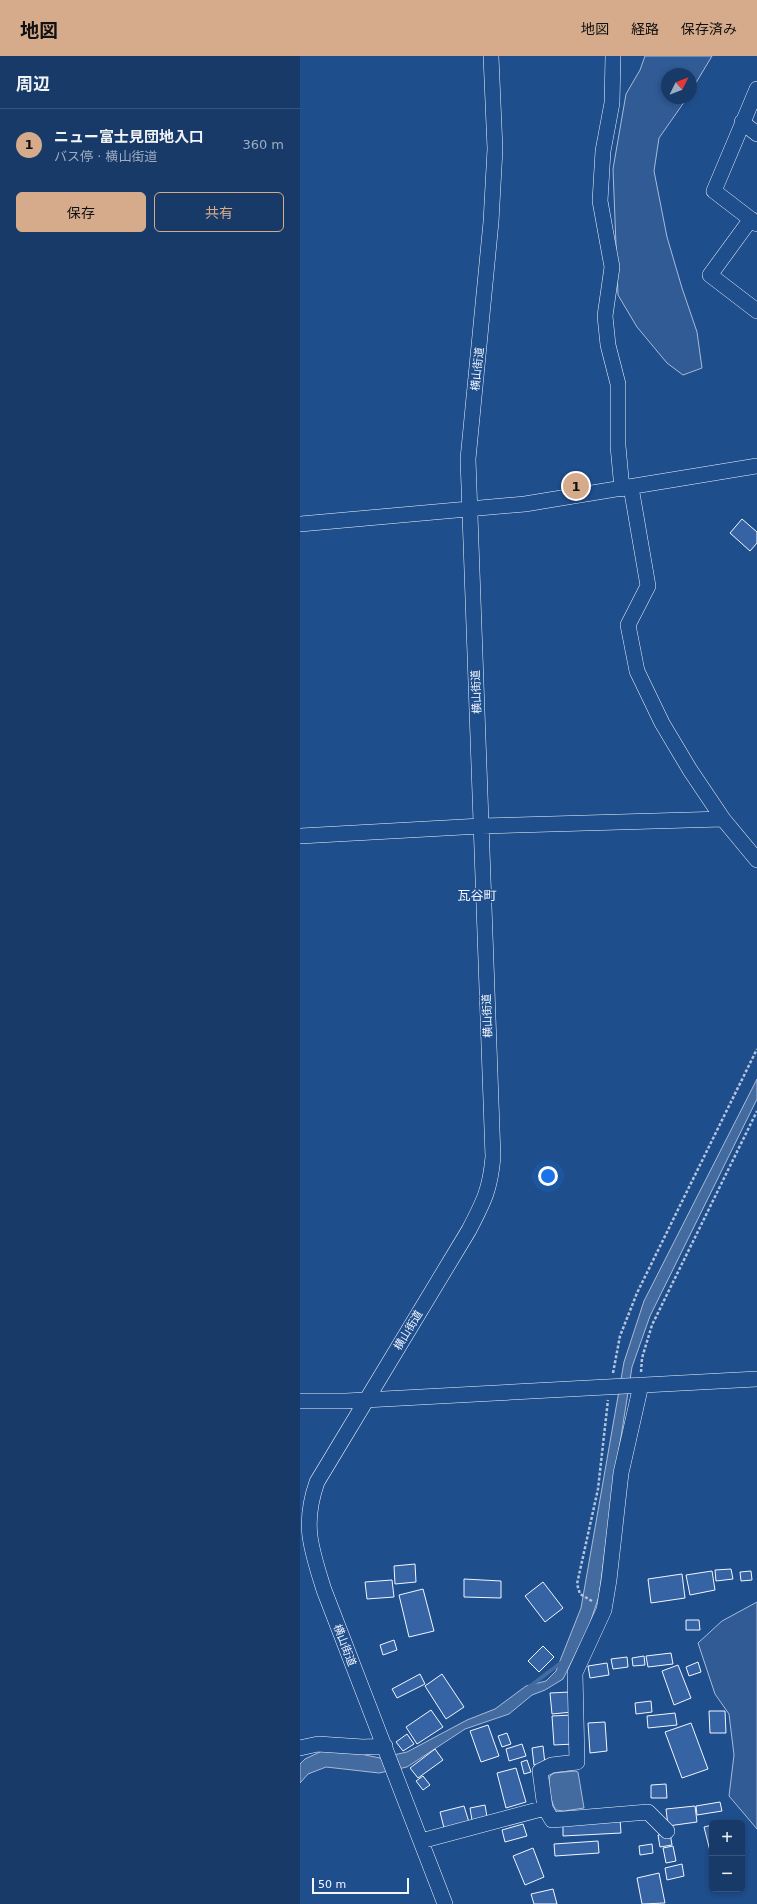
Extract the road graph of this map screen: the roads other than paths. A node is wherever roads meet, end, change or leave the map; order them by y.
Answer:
1 (491, 56) edge
2 (613, 56) edge
3 (757, 89) edge
4 (742, 122) junction
5 (757, 134) edge
6 (754, 222) edge
7 (757, 310) edge
8 (757, 466) edge
9 (627, 488) junction
10 (470, 509) junction
11 (300, 524) edge
12 (723, 819) junction
13 (481, 826) junction
14 (300, 836) edge
15 (757, 860) edge
16 (757, 1379) edge
17 (641, 1385) junction
18 (367, 1399) junction
19 (300, 1401) edge
20 (385, 1746) junction
21 (300, 1748) edge
22 (545, 1808) junction
23 (667, 1830) dead end
24 (421, 1841) junction
25 (445, 1904) edge

1 - 10 street, 横山街道
2 - 9 street
3 - 4 street
4 - 5 street
4 - 6 street
6 - 7 street
8 - 9 street
9 - 10 street
9 - 12 street
10 - 11 street
10 - 13 street, 横山街道
12 - 13 street
12 - 15 street
13 - 14 street
13 - 18 street, 横山街道
16 - 17 street
17 - 18 street
17 - 22 street
18 - 19 street
18 - 20 street, 横山街道
20 - 21 street
20 - 24 street, 横山街道
22 - 23 street
22 - 24 street
24 - 25 street, 横山街道

